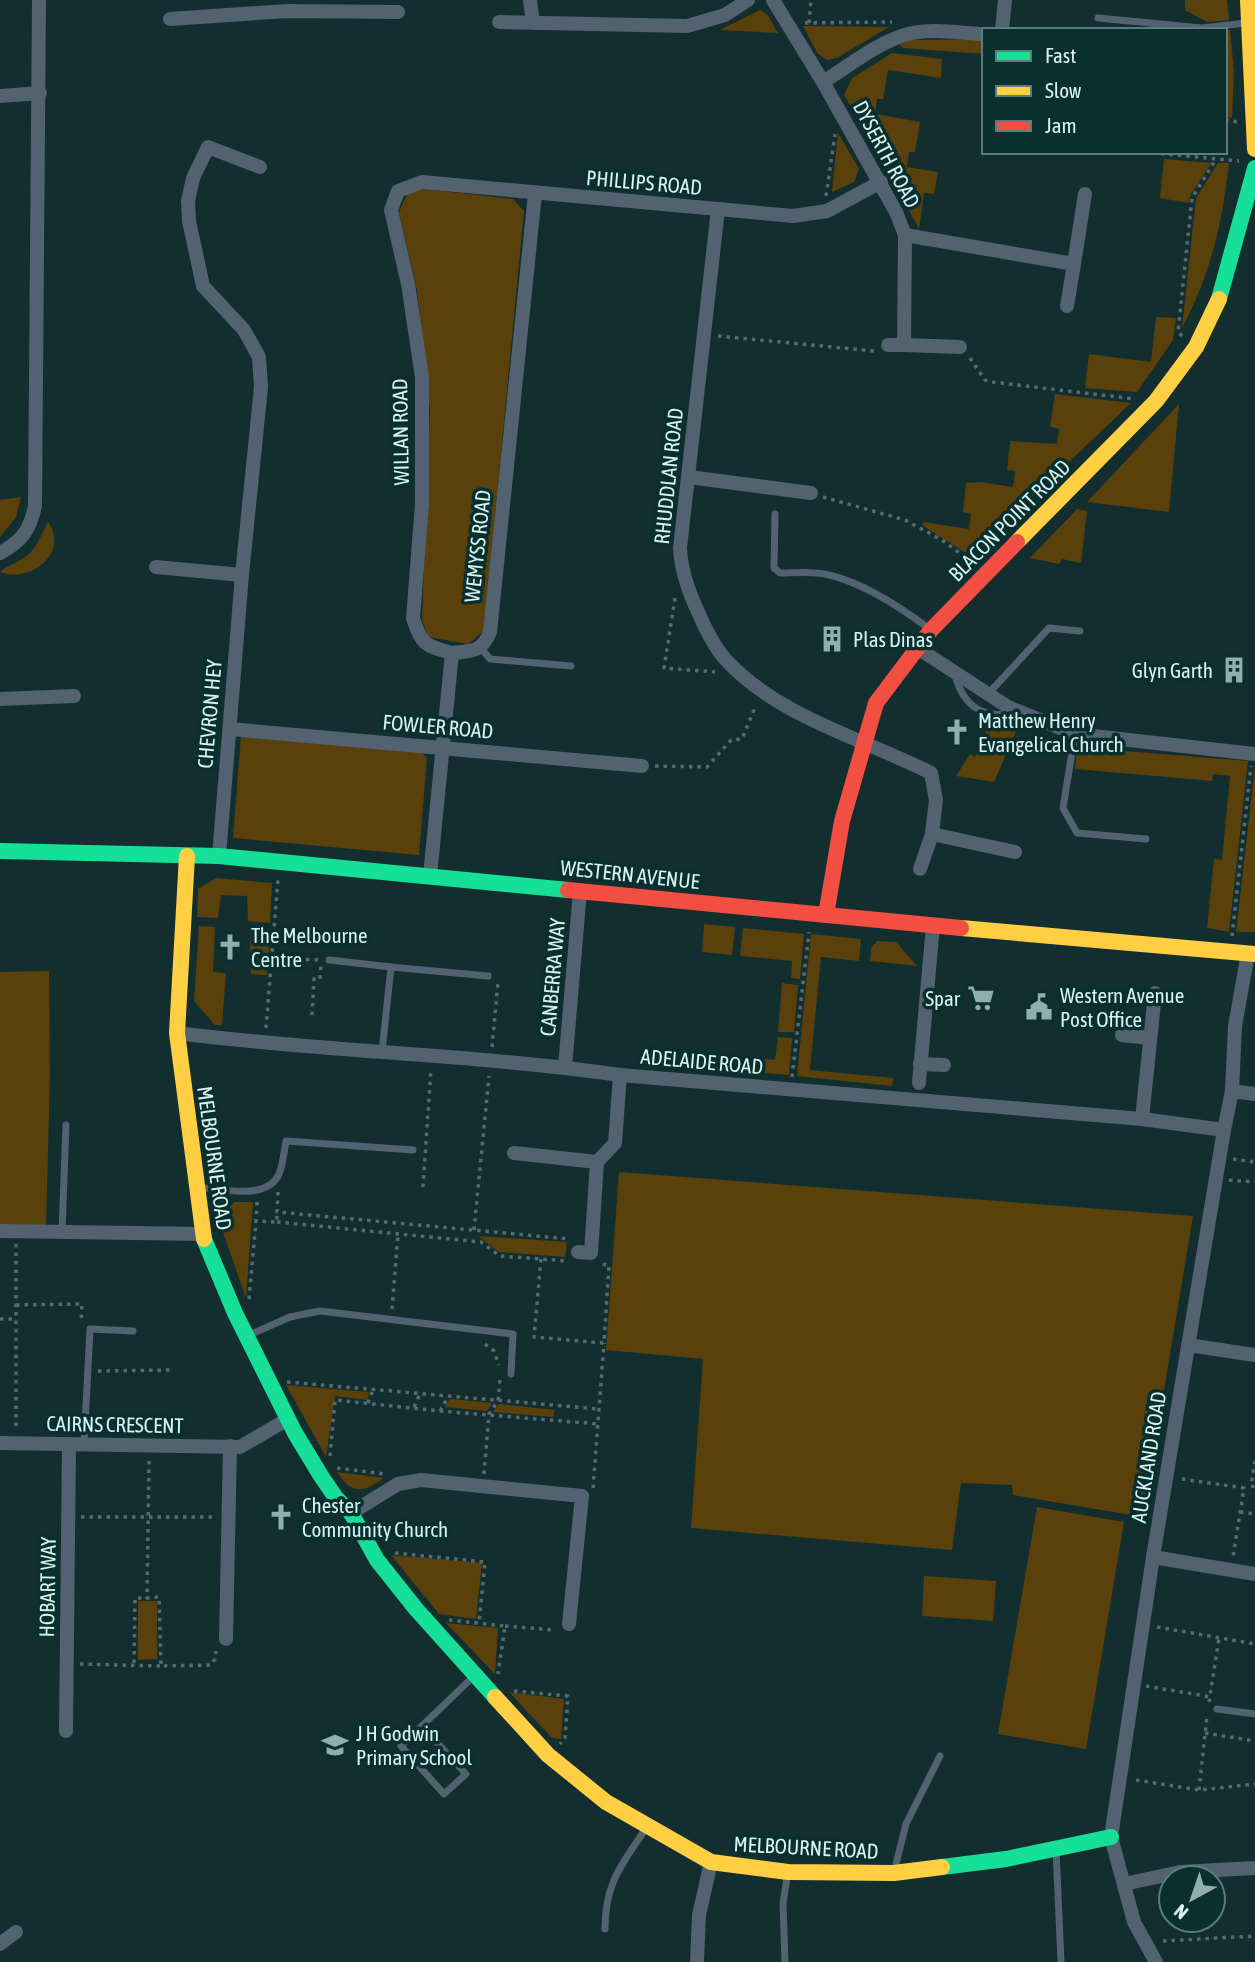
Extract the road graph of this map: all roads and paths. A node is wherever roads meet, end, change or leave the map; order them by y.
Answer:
1 (39, 0) edge
2 (530, 0) edge
3 (748, 0) edge
4 (773, 0) edge
5 (811, 0) edge
6 (1005, 0) edge
7 (288, 5) edge
8 (1251, 11) edge
9 (398, 12) dead end
10 (1098, 18) dead end
11 (170, 19) dead end
12 (499, 22) dead end
13 (533, 23) junction
14 (787, 23) junction
15 (809, 23) junction
16 (1002, 28) edge
17 (909, 34) junction
18 (982, 34) edge
19 (823, 82) junction
20 (40, 93) junction
21 (0, 96) edge
22 (839, 109) junction
23 (1255, 149) edge
24 (1165, 154) edge
25 (1216, 159) junction
26 (1249, 165) edge
27 (260, 167) dead end
28 (881, 182) junction
29 (398, 191) joint
30 (535, 194) junction
31 (1085, 194) dead end
32 (718, 209) junction
33 (824, 212) junction
34 (905, 235) junction
35 (1074, 264) junction
36 (1067, 306) dead end
37 (705, 334) junction
38 (888, 345) joint
39 (904, 345) junction
40 (1176, 345) dead end
41 (960, 347) joint
42 (1156, 401) junction
43 (689, 477) junction
44 (811, 494) joint
45 (775, 514) dead end
46 (0, 553) edge
47 (156, 567) dead end
48 (985, 573) junction
49 (242, 575) junction
50 (686, 580) junction
51 (931, 630) junction
52 (1080, 631) dead end
53 (479, 647) junction
54 (916, 647) junction
55 (452, 653) junction
56 (730, 663) junction
57 (571, 666) dead end
58 (954, 672) junction
59 (762, 692) junction
60 (988, 694) junction
61 (74, 696) dead end
62 (0, 699) edge
63 (1024, 713) junction
64 (230, 729) junction
65 (1075, 734) junction
66 (863, 743) junction
67 (441, 747) junction
68 (1253, 754) edge
69 (642, 766) joint
70 (932, 834) junction
71 (1146, 839) dead end
72 (0, 850) edge
73 (1015, 852) dead end
74 (187, 856) junction
75 (219, 856) junction
76 (279, 862) junction
77 (920, 869) dead end
78 (430, 876) junction
79 (580, 891) junction
80 (819, 914) junction
81 (933, 925) junction
82 (1230, 952) junction
83 (1252, 954) edge
84 (272, 958) junction
85 (325, 960) junction
86 (391, 967) junction
87 (488, 976) joint
88 (1155, 993) dead end
89 (312, 1015) dead end
90 (177, 1033) junction
91 (1122, 1035) dead end
92 (1150, 1038) junction
93 (265, 1044) junction
94 (382, 1053) junction
95 (432, 1057) junction
96 (491, 1061) junction
97 (920, 1064) junction
98 (944, 1065) dead end
99 (565, 1067) junction
100 (620, 1075) junction
101 (919, 1083) dead end
102 (791, 1090) junction
103 (1232, 1091) junction
104 (1255, 1094) edge
105 (1142, 1119) junction
106 (66, 1125) dead end
107 (1224, 1129) junction
108 (414, 1150) dead end
109 (514, 1153) dead end
110 (1219, 1156) junction
111 (597, 1162) junction
112 (1255, 1162) edge
113 (279, 1175) junction
114 (1216, 1179) junction
115 (1255, 1182) edge
116 (197, 1187) junction
117 (423, 1187) dead end
118 (257, 1192) junction
119 (277, 1212) junction
120 (256, 1221) junction
121 (277, 1222) junction
122 (474, 1230) junction
123 (0, 1231) edge
124 (16, 1231) junction
125 (62, 1232) junction
126 (202, 1234) junction
127 (398, 1234) junction
128 (578, 1252) dead end
129 (541, 1259) junction
130 (596, 1263) dead end
131 (16, 1304) junction
132 (235, 1313) junction
133 (0, 1319) edge
134 (16, 1319) junction
135 (391, 1319) junction
136 (81, 1329) dead end
137 (133, 1331) dead end
138 (247, 1336) junction
139 (604, 1343) junction
140 (485, 1344) dead end
141 (1188, 1345) junction
142 (1255, 1355) edge
143 (173, 1370) dead end
144 (511, 1374) dead end
145 (269, 1381) junction
146 (96, 1383) dead end
147 (373, 1390) junction
148 (420, 1394) junction
149 (447, 1397) junction
150 (498, 1401) junction
151 (368, 1403) junction
152 (414, 1407) junction
153 (599, 1409) junction
154 (440, 1411) junction
155 (489, 1414) junction
156 (288, 1419) junction
157 (598, 1424) junction
158 (0, 1443) edge
159 (16, 1443) junction
160 (77, 1444) junction
161 (150, 1445) junction
162 (230, 1447) junction
163 (1255, 1461) edge
164 (1166, 1476) junction
165 (398, 1485) junction
166 (483, 1486) junction
167 (1255, 1487) edge
168 (582, 1496) junction
169 (1240, 1512) junction
170 (351, 1513) junction
171 (1255, 1514) edge
172 (76, 1517) dead end
173 (148, 1517) junction
174 (219, 1517) dead end
175 (372, 1550) junction
176 (1153, 1557) junction
177 (1231, 1570) junction
178 (1255, 1574) edge
179 (147, 1598) junction
180 (425, 1619) junction
181 (479, 1623) junction
182 (569, 1624) joint
183 (1143, 1625) junction
184 (505, 1626) junction
185 (221, 1640) joint
186 (1255, 1644) edge
187 (76, 1664) dead end
188 (134, 1664) junction
189 (160, 1666) junction
190 (476, 1674) junction
191 (1134, 1685) junction
192 (493, 1690) junction
193 (1221, 1698) dead end
194 (1217, 1709) dead end
195 (1255, 1714) edge
196 (422, 1726) junction
197 (66, 1731) dead end
198 (1206, 1733) dead end
199 (1255, 1741) edge
200 (548, 1755) junction
201 (940, 1756) dead end
202 (1120, 1778) junction
203 (1255, 1784) edge
204 (646, 1827) junction
205 (1111, 1838) junction
206 (1056, 1849) junction
207 (711, 1862) junction
208 (1255, 1868) edge
209 (788, 1872) junction
210 (894, 1873) junction
211 (1124, 1884) junction
212 (605, 1928) dead end
213 (1255, 1936) edge
214 (1146, 1942) junction
215 (697, 1962) edge
216 (785, 1962) edge
217 (1061, 1962) edge
218 (1156, 1962) edge

1 - 20 street
2 - 13 street
3 - 13 street
4 - 14 street, DYSERTH ROAD
5 - 15 path
6 - 16 street
7 - 9 street
7 - 11 street
8 - 10 lane
8 - 23 street
12 - 13 street
14 - 15 path
14 - 19 street, DYSERTH ROAD
15 - 17 path
17 - 18 street
17 - 19 street
19 - 22 street, DYSERTH ROAD
20 - 21 street
20 - 46 street
22 - 28 street, DYSERTH ROAD
22 - 33 path
24 - 25 path
25 - 26 path
25 - 40 path
26 - 42 street, BLACON POINT ROAD
27 - 49 street, CHEVRON HEY
28 - 33 street, PHILLIPS ROAD
28 - 34 street, DYSERTH ROAD
29 - 30 street, PHILLIPS ROAD
29 - 55 street, WILLAN ROAD
30 - 32 street, PHILLIPS ROAD
30 - 53 street, WEMYSS ROAD
31 - 35 street
32 - 33 street, PHILLIPS ROAD
32 - 37 street, RHUDDLAN ROAD
34 - 35 street
34 - 39 street, DYSERTH ROAD
35 - 36 street
37 - 38 path
37 - 43 street, RHUDDLAN ROAD
38 - 39 street
39 - 41 street
41 - 42 path
42 - 48 street, BLACON POINT ROAD
43 - 44 street
43 - 50 street, RHUDDLAN ROAD
44 - 48 path
45 - 51 lane
47 - 49 street
48 - 51 street, BLACON POINT ROAD
49 - 64 street, CHEVRON HEY
50 - 56 street, RHUDDLAN ROAD
50 - 56 path
51 - 54 street, BLACON POINT ROAD
52 - 60 lane
53 - 55 street
53 - 57 lane
54 - 58 street
54 - 66 street, BLACON POINT ROAD
55 - 67 street
56 - 59 street, RHUDDLAN ROAD
58 - 60 street
58 - 63 lane
59 - 66 street, RHUDDLAN ROAD
59 - 69 path
60 - 63 street
61 - 62 street
63 - 65 street
64 - 67 street, FOWLER ROAD
64 - 75 street, CHEVRON HEY
65 - 68 street
65 - 71 lane
66 - 70 street, RHUDDLAN ROAD
66 - 80 street, BLACON POINT ROAD
67 - 69 street, FOWLER ROAD
67 - 78 street
68 - 82 path
70 - 73 street
70 - 77 street
72 - 74 street, WESTERN AVENUE
74 - 75 street, WESTERN AVENUE
74 - 90 street, MELBOURNE ROAD
75 - 76 street, WESTERN AVENUE
76 - 78 street, WESTERN AVENUE
76 - 84 path
78 - 79 street, WESTERN AVENUE
79 - 80 street, WESTERN AVENUE
79 - 99 street, CANBERRA WAY
80 - 81 street, WESTERN AVENUE
80 - 102 path
81 - 82 street, WESTERN AVENUE
81 - 97 street
82 - 83 street, WESTERN AVENUE
83 - 103 street, AUCKLAND ROAD
84 - 85 path
84 - 93 path
85 - 86 lane
85 - 89 path
86 - 87 lane
86 - 94 lane
87 - 96 path
88 - 92 street
90 - 93 street, ADELAIDE ROAD
90 - 116 street, MELBOURNE ROAD
91 - 92 street
92 - 105 street
93 - 94 street, ADELAIDE ROAD
94 - 95 street, ADELAIDE ROAD
95 - 96 street, ADELAIDE ROAD
95 - 117 path
96 - 99 street, ADELAIDE ROAD
96 - 122 path
97 - 98 street
97 - 101 street
99 - 100 street, ADELAIDE ROAD
100 - 102 street, ADELAIDE ROAD
100 - 111 street
102 - 105 street, ADELAIDE ROAD
103 - 104 street
103 - 107 street, AUCKLAND ROAD
105 - 107 street, ADELAIDE ROAD
106 - 125 lane
107 - 110 street, AUCKLAND ROAD
108 - 113 lane
109 - 111 street
110 - 112 path
110 - 114 street, AUCKLAND ROAD
111 - 128 street
113 - 118 lane
113 - 119 path
114 - 115 path
114 - 141 street, AUCKLAND ROAD
116 - 118 lane
116 - 126 street, MELBOURNE ROAD
118 - 120 path
119 - 121 path
119 - 122 path
120 - 121 path
120 - 132 path
121 - 127 path
122 - 129 path
123 - 124 street
124 - 125 street
124 - 131 path
125 - 126 street
126 - 132 street, MELBOURNE ROAD
127 - 129 path
127 - 135 path
129 - 139 path
130 - 139 path
131 - 134 path
131 - 136 path
132 - 138 street, MELBOURNE ROAD
133 - 134 path
134 - 159 path
135 - 138 lane
135 - 144 lane
137 - 160 lane
138 - 145 street, MELBOURNE ROAD
139 - 153 path
140 - 150 path
141 - 142 street
141 - 164 street, AUCKLAND ROAD
143 - 146 path
145 - 147 path
145 - 156 street, MELBOURNE ROAD
147 - 148 path
147 - 151 path
148 - 149 path
148 - 152 path
149 - 150 path
149 - 154 path
150 - 153 path
150 - 155 path
151 - 152 path
151 - 165 path
152 - 154 path
153 - 157 path
154 - 155 path
155 - 157 path
155 - 166 path
156 - 162 street, CAIRNS CRESCENT
156 - 170 street, MELBOURNE ROAD
157 - 168 path
158 - 159 street, CAIRNS CRESCENT
159 - 160 street, CAIRNS CRESCENT
160 - 161 street, CAIRNS CRESCENT
160 - 197 street, HOBART WAY
161 - 162 street, CAIRNS CRESCENT
161 - 173 path
162 - 185 street
163 - 167 path
164 - 169 path
164 - 176 street, AUCKLAND ROAD
165 - 166 street
165 - 170 street
166 - 168 street
168 - 182 street
169 - 171 path
169 - 177 path
170 - 175 street, MELBOURNE ROAD
172 - 173 path
173 - 174 path
173 - 179 path
175 - 180 street, MELBOURNE ROAD
175 - 181 path
176 - 177 street
176 - 183 street, AUCKLAND ROAD
177 - 178 street
179 - 188 path
179 - 189 path
180 - 181 path
180 - 190 street, MELBOURNE ROAD
181 - 184 path
182 - 184 path
183 - 186 path
183 - 191 street, AUCKLAND ROAD
184 - 192 path
185 - 189 path
187 - 188 path
188 - 189 path
190 - 192 street, MELBOURNE ROAD
190 - 196 lane
191 - 193 path
191 - 202 street, AUCKLAND ROAD
192 - 200 street, MELBOURNE ROAD
192 - 200 path
194 - 195 lane
196 - 196 lane
198 - 199 path
200 - 204 street, MELBOURNE ROAD
201 - 210 lane
202 - 203 path
202 - 205 street, AUCKLAND ROAD
204 - 207 street, MELBOURNE ROAD
204 - 212 lane
205 - 206 street, MELBOURNE ROAD
205 - 211 street, AUCKLAND ROAD
206 - 210 street, MELBOURNE ROAD
206 - 217 lane
207 - 209 street, MELBOURNE ROAD
207 - 215 street
208 - 211 street
209 - 210 street, MELBOURNE ROAD
209 - 216 lane
211 - 214 street, AUCKLAND ROAD
213 - 214 path
214 - 218 street, AUCKLAND ROAD

